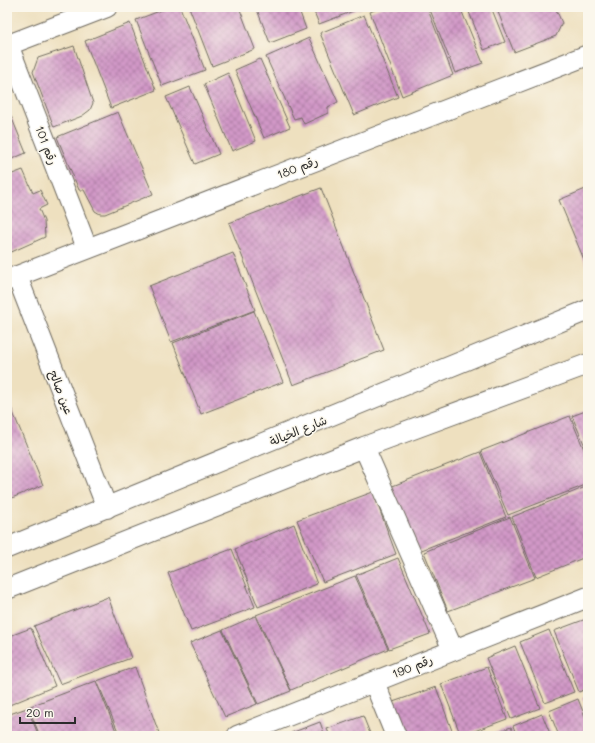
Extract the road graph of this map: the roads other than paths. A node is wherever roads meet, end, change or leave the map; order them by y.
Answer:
1 (107, 7) edge
2 (8, 44) edge
3 (588, 56) edge
4 (87, 248) junction
5 (12, 278) edge
6 (588, 310) edge
7 (588, 364) edge
8 (364, 447) junction
9 (107, 508) junction
10 (7, 548) edge
11 (7, 589) edge
12 (588, 597) edge
13 (453, 650) junction
14 (374, 682) junction
15 (237, 736) edge
16 (396, 736) edge

1 - 2 street
2 - 4 street, رقم 101
3 - 4 street, رقم 180
4 - 5 street, رقم 180
5 - 9 street, عين صالح
6 - 9 street, شارع الخيالة
7 - 8 street
8 - 11 street
8 - 13 street
9 - 10 street, شارع الخيالة
12 - 13 street, رقم 190
13 - 14 street, رقم 190
14 - 15 street, رقم 190
14 - 16 street

